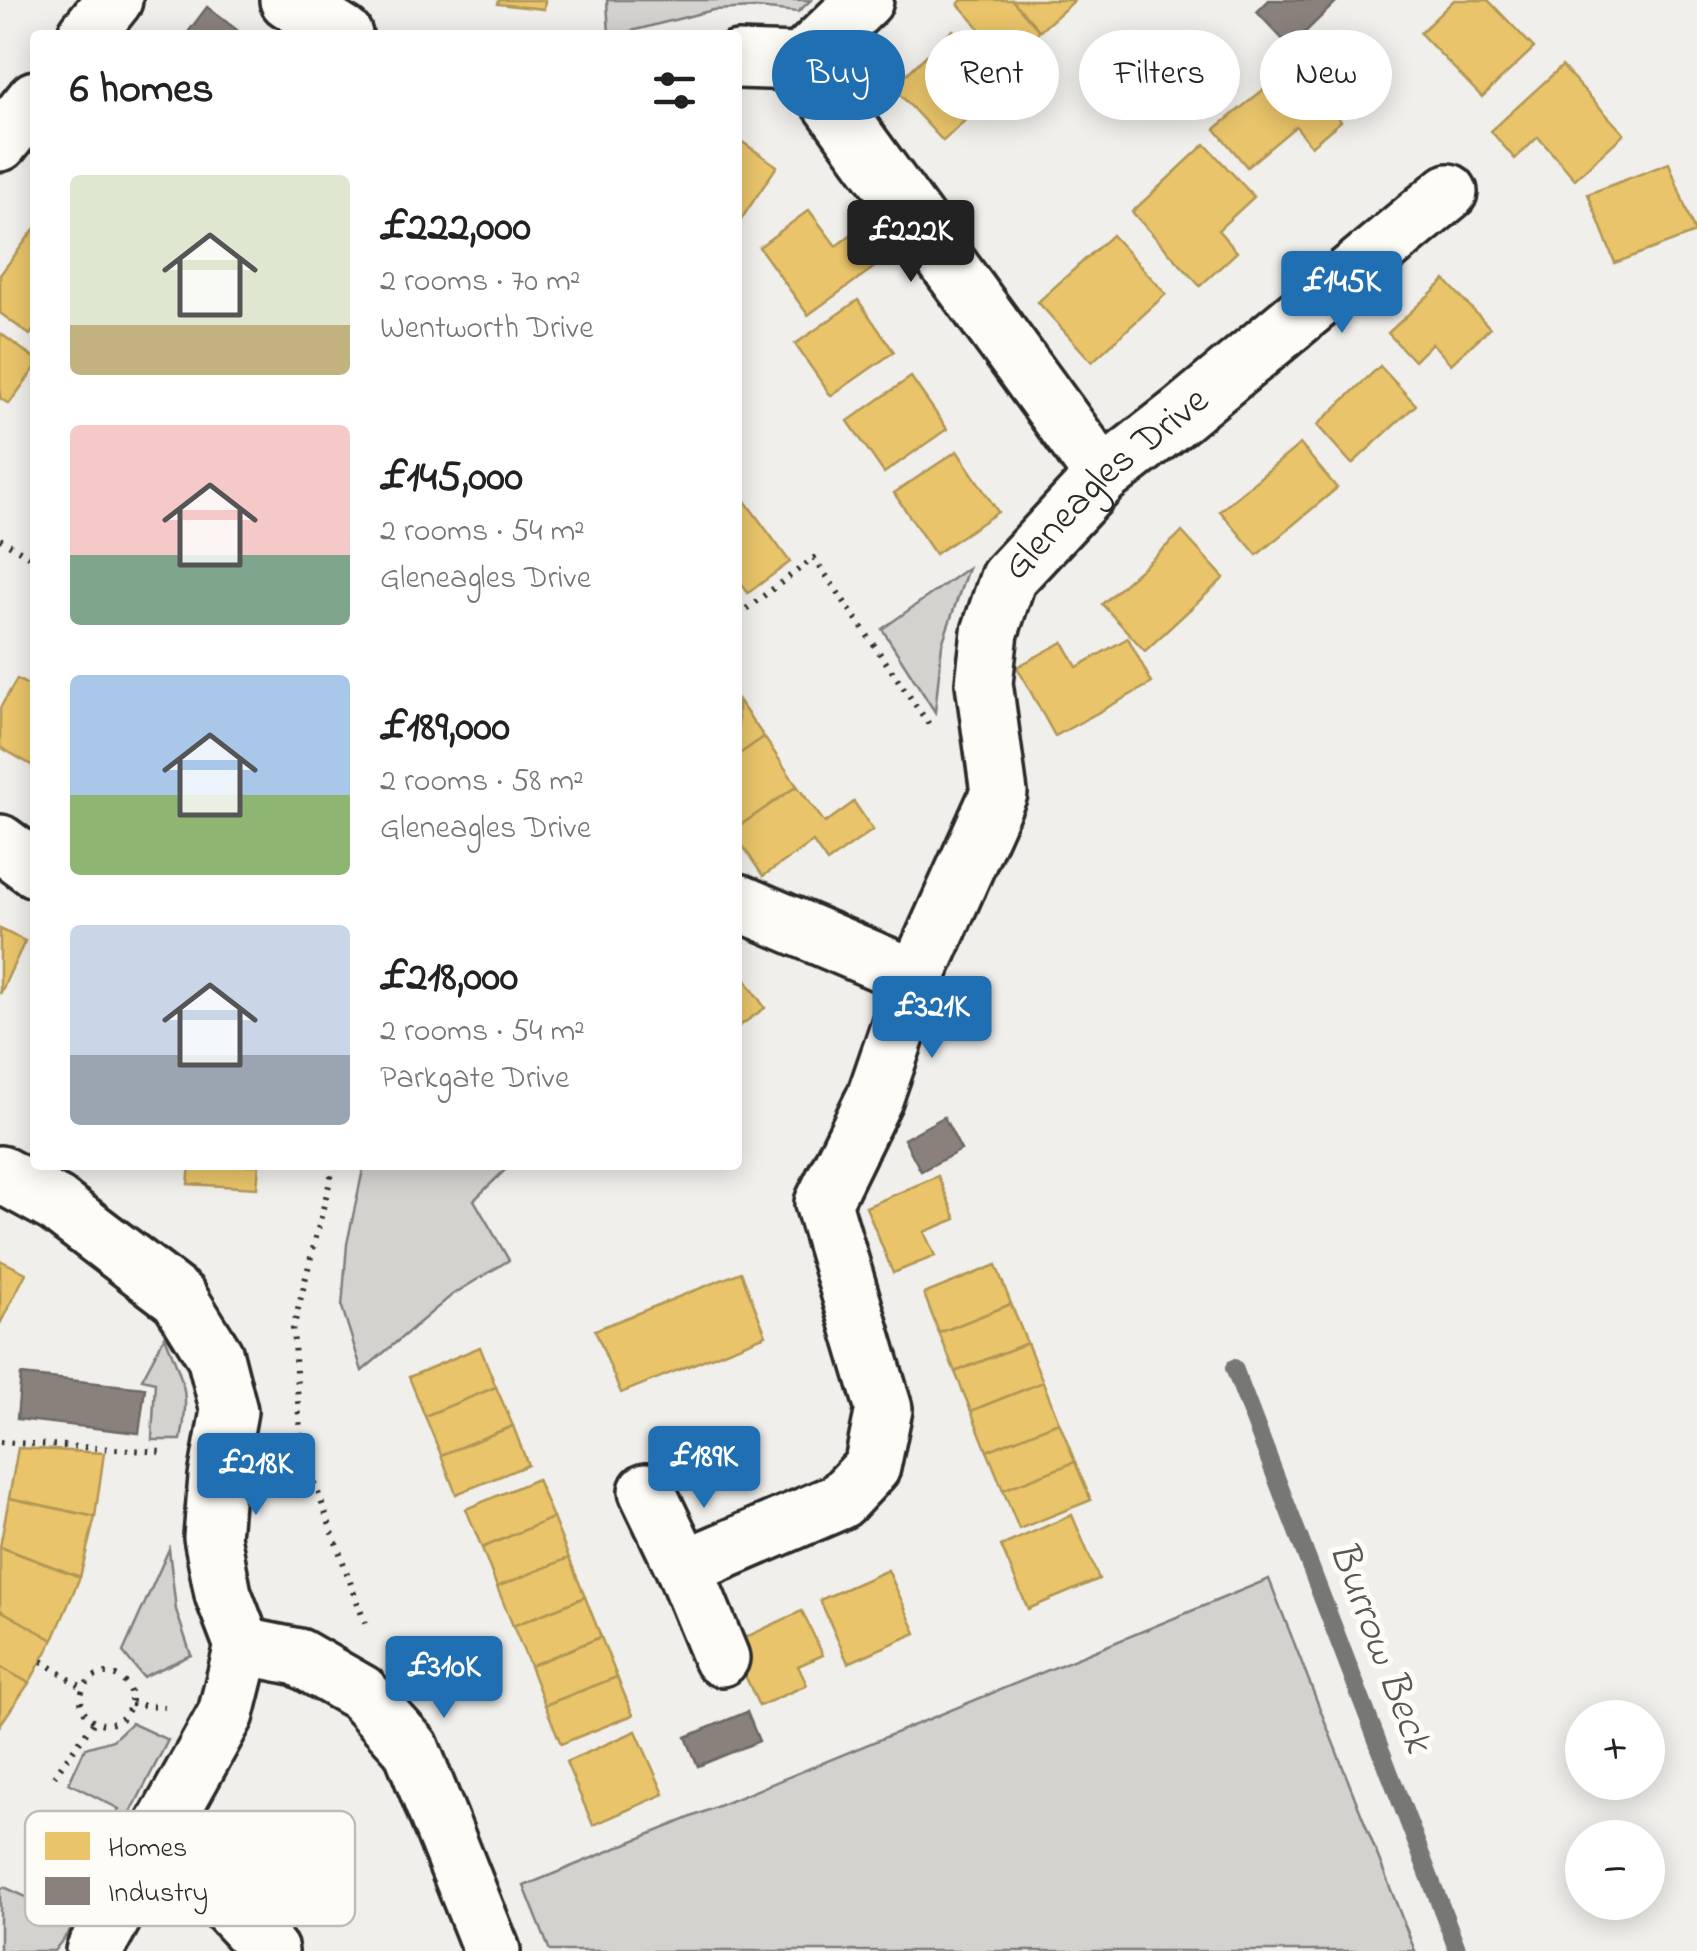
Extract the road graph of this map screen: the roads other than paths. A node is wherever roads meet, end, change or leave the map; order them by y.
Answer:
1 (114, 0) edge
2 (288, 0) edge
3 (865, 0) edge
4 (90, 30) edge
5 (336, 30) edge
6 (834, 30) edge
7 (742, 60) edge
8 (772, 61) edge
9 (30, 105) edge
10 (843, 120) edge
11 (0, 143) edge
12 (1449, 192) dead end
13 (1102, 476) junction
14 (0, 843) edge
15 (30, 865) edge
16 (742, 904) edge
17 (916, 978) junction
18 (0, 1174) edge
19 (67, 1185) edge
20 (646, 1491) dead end
21 (684, 1568) junction
22 (243, 1646) junction
23 (721, 1658) dead end
24 (174, 1811) edge
25 (109, 1926) edge
26 (246, 1926) edge
27 (94, 1951) edge
28 (270, 1951) edge
29 (492, 1951) edge

1 - 4 street
2 - 5 street
3 - 6 street
7 - 8 street
9 - 11 street
10 - 13 street
12 - 13 street, Gleneagles Drive
13 - 17 street, Gleneagles Drive
14 - 15 street
16 - 17 street
17 - 21 street, Gleneagles Drive
18 - 19 street
19 - 22 street
20 - 21 street
21 - 23 street
22 - 24 street
22 - 29 street
25 - 27 street
26 - 28 street

